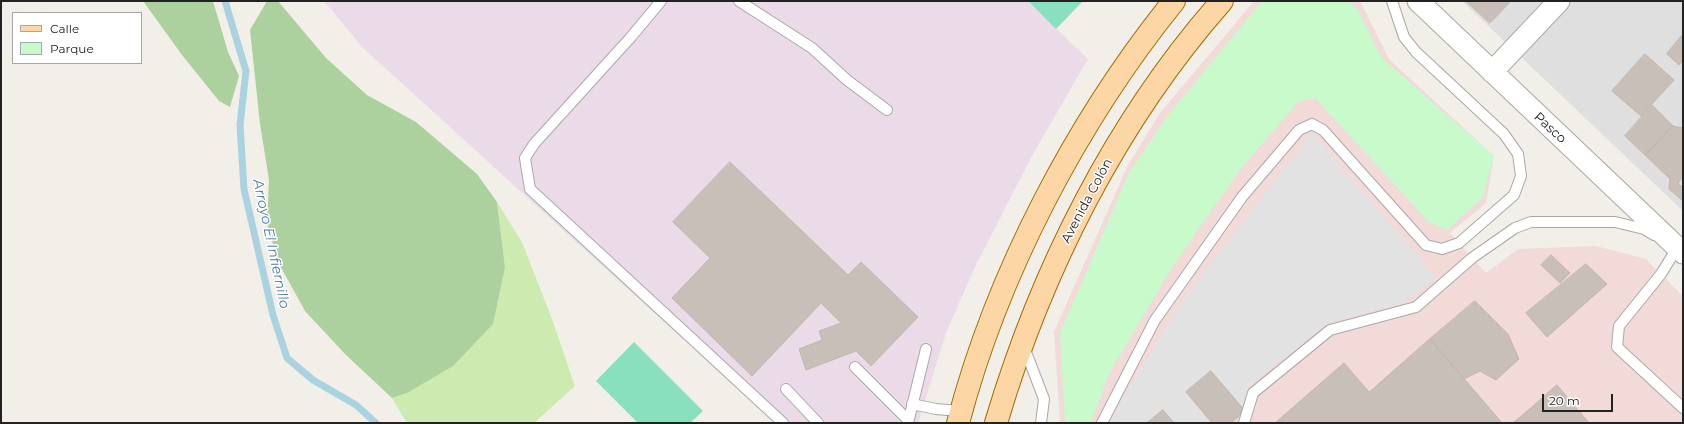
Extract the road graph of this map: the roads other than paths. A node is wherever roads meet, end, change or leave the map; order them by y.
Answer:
1 (661, 1) edge
2 (738, 1) edge
3 (1174, 1) edge
4 (1222, 1) edge
5 (1392, 1) edge
6 (1418, 1) edge
7 (1559, 1) edge
8 (1492, 72) junction
9 (887, 110) dead end
10 (1681, 248) edge
11 (1022, 343) junction
12 (926, 349) dead end
13 (855, 367) dead end
14 (786, 389) dead end
15 (912, 404) junction
16 (1683, 408) edge
17 (959, 417) edge
18 (908, 421) edge
19 (783, 423) edge
20 (818, 423) edge
21 (996, 423) edge
22 (1041, 423) edge
23 (1102, 423) edge
24 (1244, 423) edge

1 - 19 lane
2 - 9 lane
3 - 17 main road
4 - 11 main road, Avenida Colón
5 - 23 lane
6 - 8 street, Pasco
7 - 8 street
8 - 10 street, Pasco
10 - 16 lane
10 - 24 lane
11 - 21 main road, Avenida Colón
11 - 22 lane
12 - 15 lane
13 - 18 lane
14 - 20 lane
15 - 17 lane
15 - 18 lane

